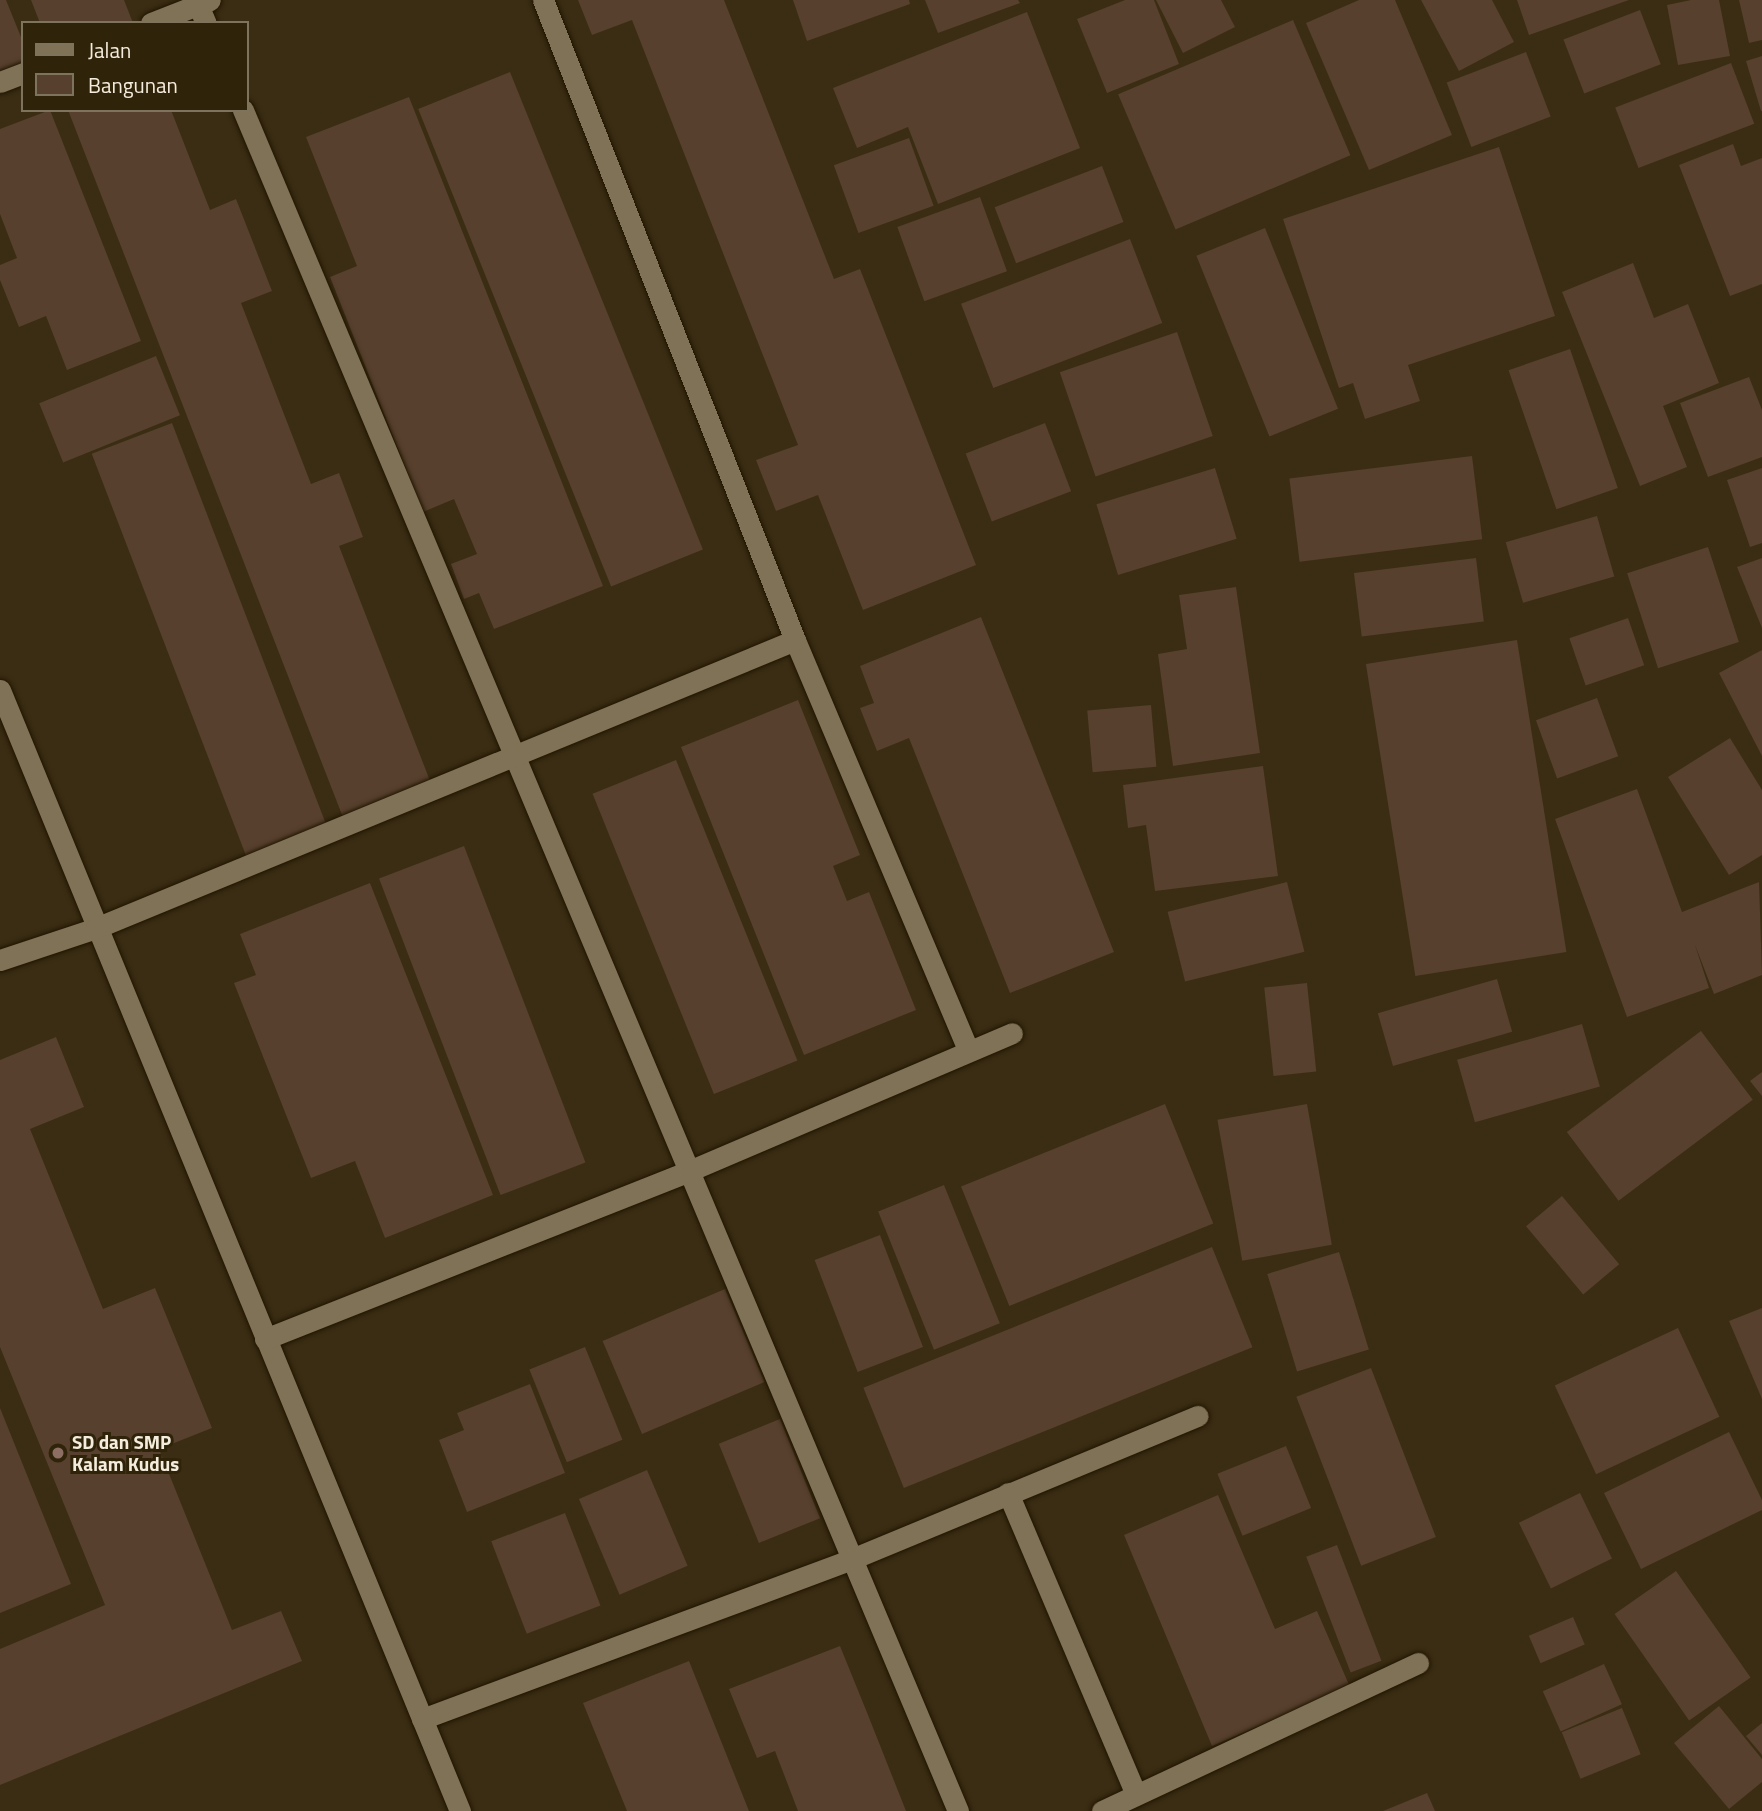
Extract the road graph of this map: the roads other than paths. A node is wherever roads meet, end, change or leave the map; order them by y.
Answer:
1 (543, 0) edge
2 (203, 7) edge
3 (158, 21) edge
4 (21, 74) edge
5 (0, 82) edge
6 (244, 112) edge
7 (795, 640) junction
8 (0, 690) edge
9 (516, 755) junction
10 (96, 928) junction
11 (0, 960) edge
12 (1012, 1032) dead end
13 (969, 1051) junction
14 (689, 1171) junction
15 (265, 1339) junction
16 (1198, 1416) dead end
17 (1008, 1493) junction
18 (852, 1559) junction
19 (1418, 1662) dead end
20 (422, 1719) junction
21 (1136, 1794) junction
22 (460, 1811) edge
23 (958, 1811) edge
24 (1102, 1811) edge

1 - 7 street
2 - 3 street
4 - 5 street
6 - 9 street
7 - 9 street
7 - 13 street
8 - 10 street
9 - 10 street
9 - 14 street
10 - 11 street
10 - 15 street
12 - 13 street
13 - 14 street
14 - 15 street
14 - 18 street
15 - 20 street
16 - 17 street
17 - 18 street
17 - 21 street
18 - 20 street
18 - 23 street
19 - 21 street
20 - 22 street
21 - 24 street

